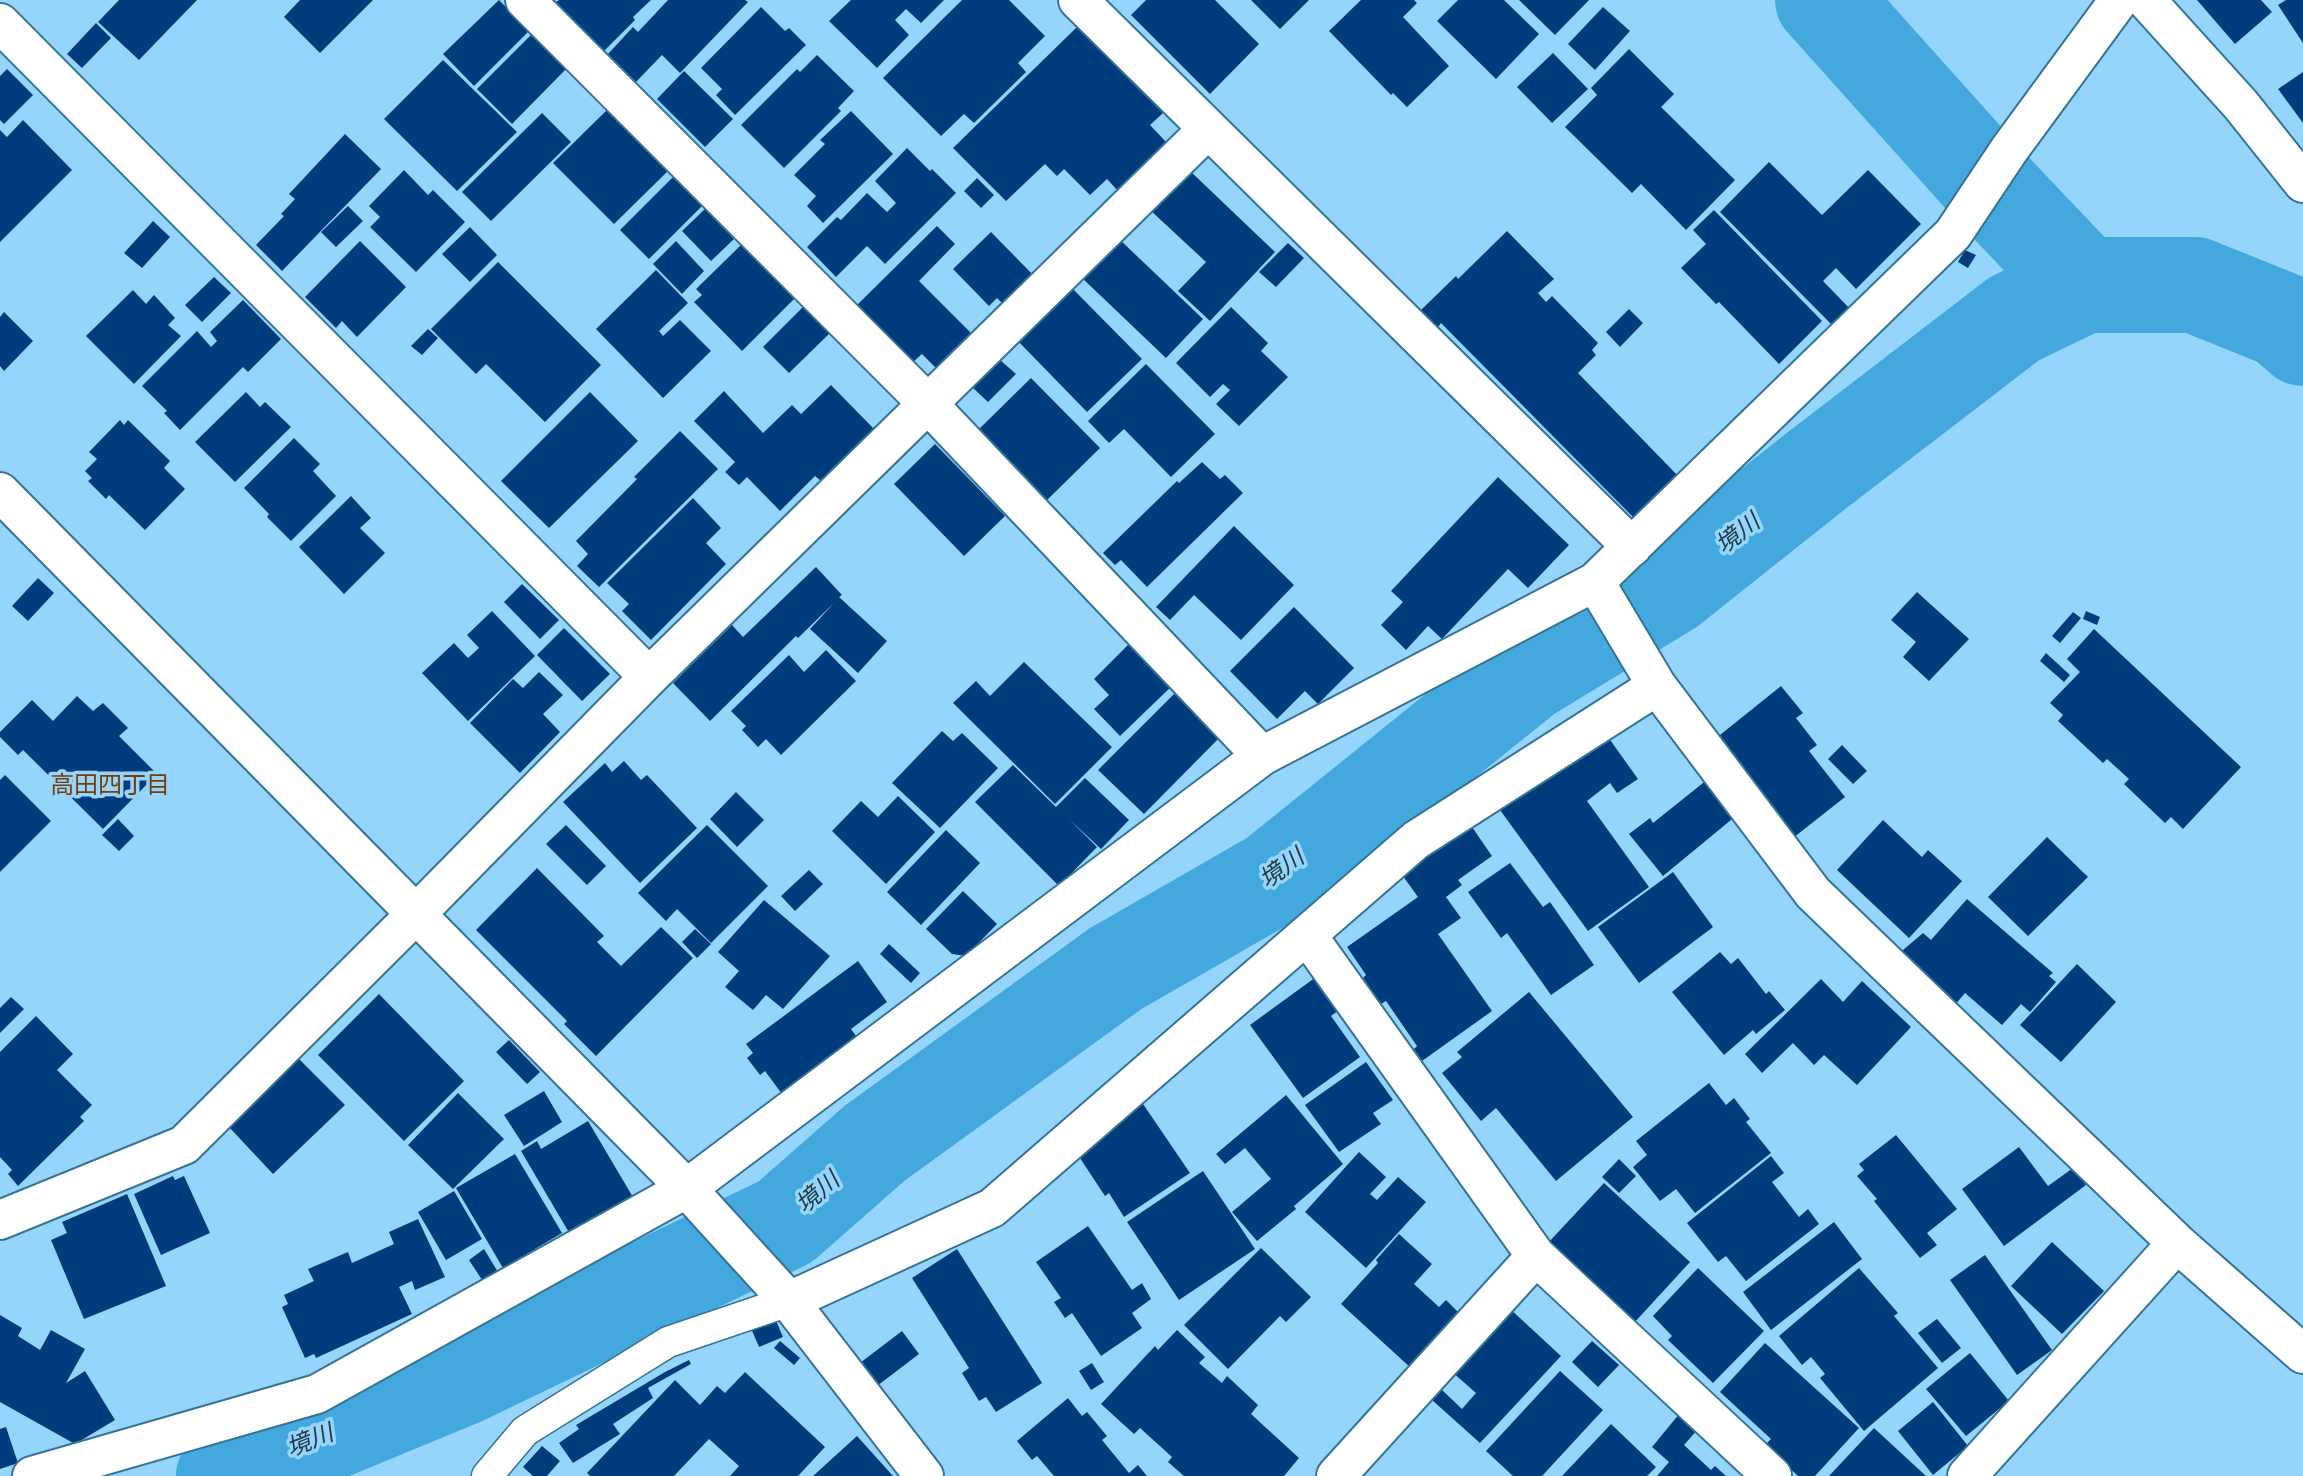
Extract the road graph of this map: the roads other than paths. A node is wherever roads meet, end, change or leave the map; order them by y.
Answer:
1 (526, 0) edge
2 (1078, 0) edge
3 (2119, 0) edge
4 (2146, 0) edge
5 (0, 23) edge
6 (1208, 129) junction
7 (2303, 183) edge
8 (928, 404) junction
9 (0, 492) edge
10 (1632, 547) junction
11 (1595, 582) junction
12 (649, 677) junction
13 (1657, 686) junction
14 (1262, 756) junction
15 (417, 914) junction
16 (1307, 935) junction
17 (688, 1190) junction
18 (0, 1220) edge
19 (2177, 1243) junction
20 (1536, 1256) junction
21 (789, 1301) junction
22 (2303, 1354) edge
23 (32, 1476) edge
24 (487, 1476) edge
25 (924, 1476) edge
26 (1336, 1476) edge
27 (1772, 1476) edge
28 (1967, 1476) edge

1 - 8 street
2 - 6 street
3 - 10 street
4 - 7 street
5 - 12 street
6 - 8 street
6 - 10 street
8 - 12 street
8 - 14 street
9 - 15 street
10 - 11 street
11 - 13 street
11 - 14 street
12 - 15 street
13 - 16 street
13 - 19 street
14 - 17 street
15 - 17 street
15 - 18 street
16 - 20 street
16 - 21 street
17 - 21 street
17 - 23 street
19 - 22 street
19 - 28 street
20 - 26 street
20 - 27 street
21 - 24 lane
21 - 25 street

